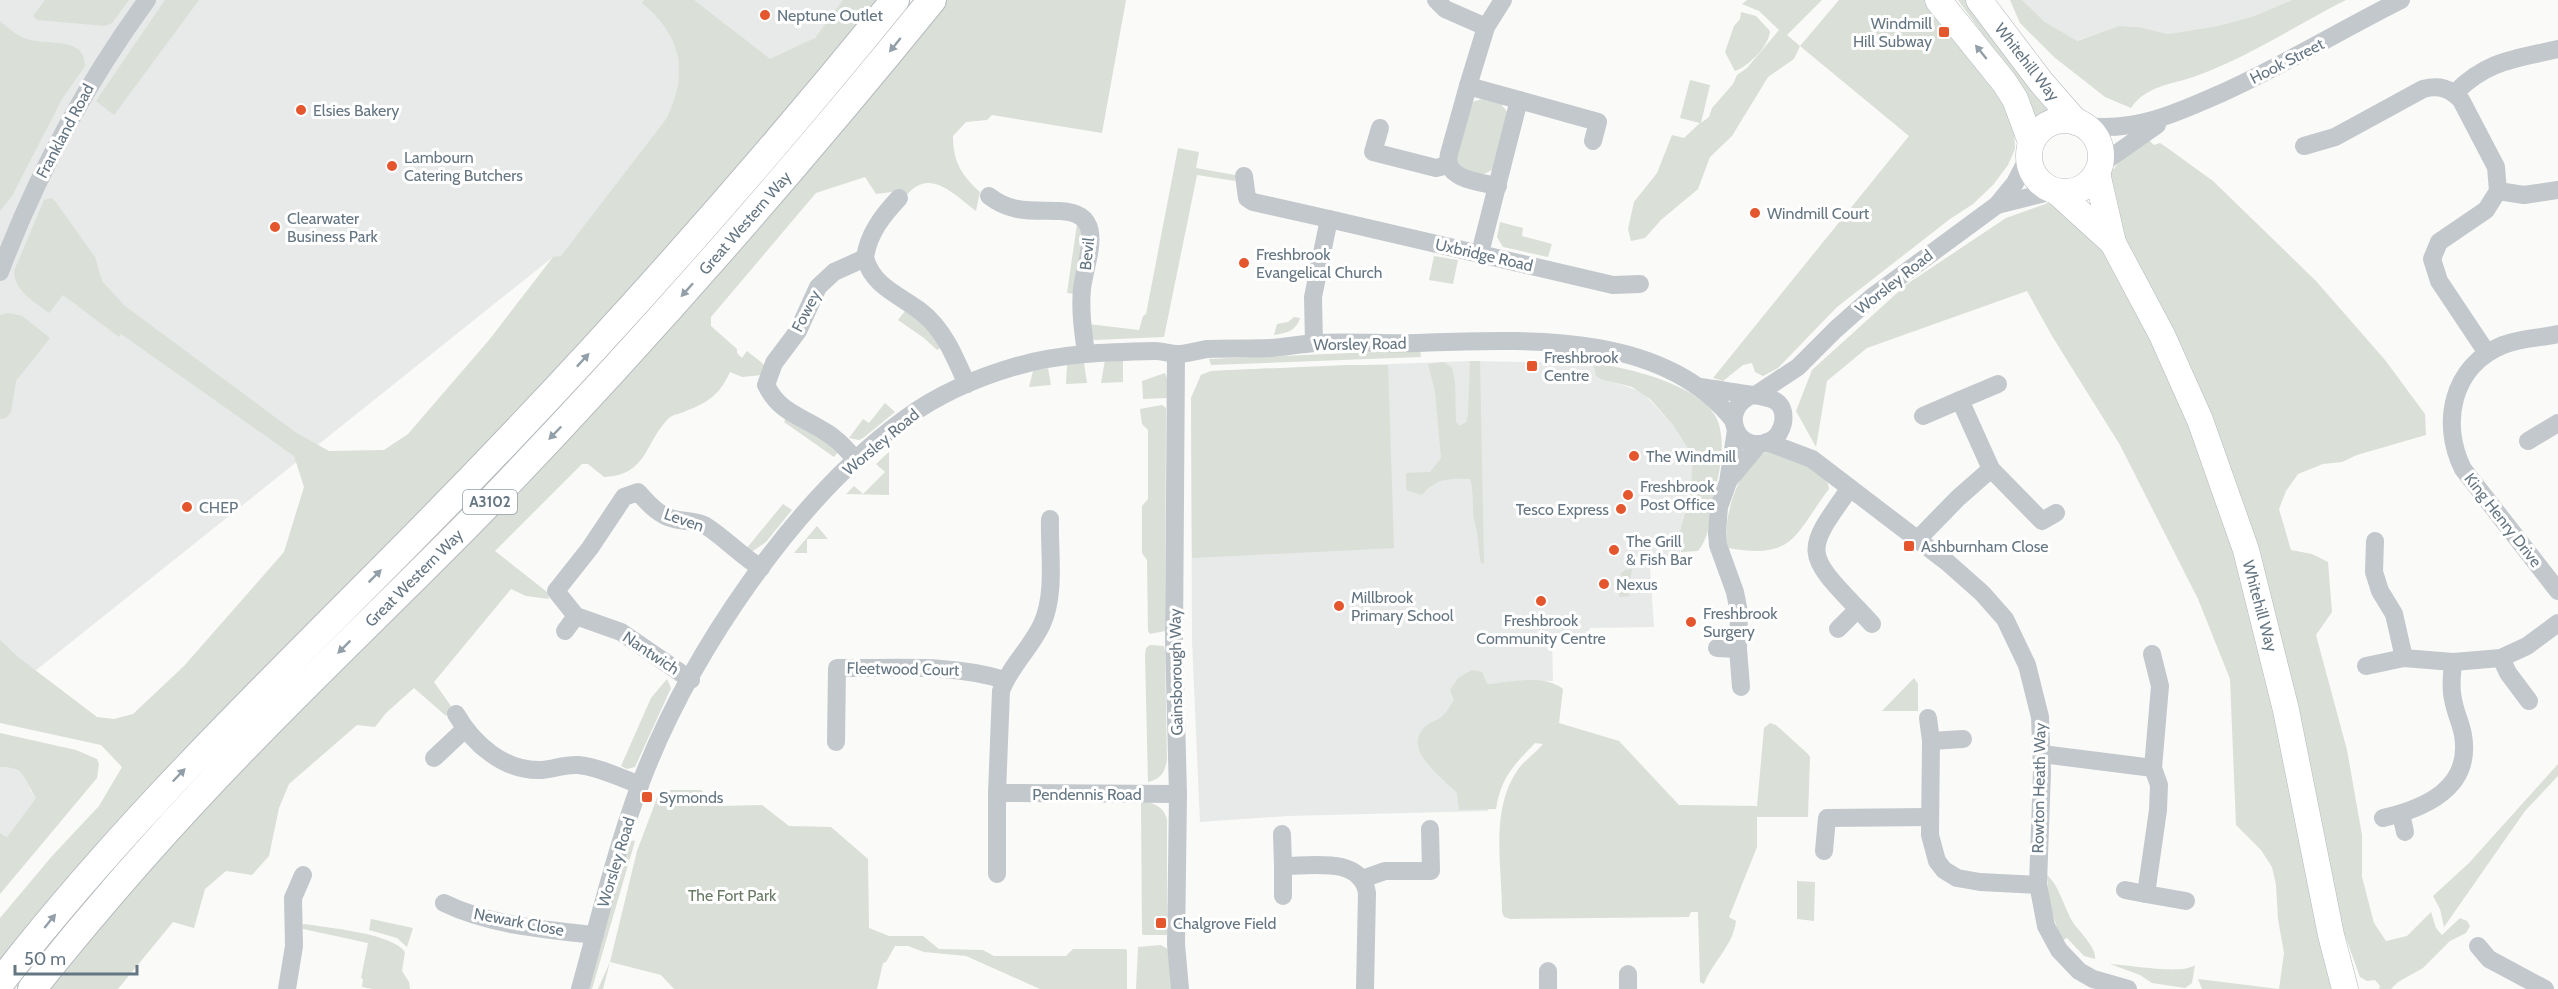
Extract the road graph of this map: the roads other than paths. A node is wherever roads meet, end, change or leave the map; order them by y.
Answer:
1 (147, 0) edge
2 (895, 0) edge
3 (932, 0) edge
4 (1436, 0) edge
5 (1503, 0) edge
6 (1938, 0) edge
7 (1979, 0) edge
8 (2401, 0) edge
9 (1486, 27) junction
10 (2558, 49) edge
11 (1468, 86) junction
12 (2455, 93) junction
13 (1518, 100) junction
14 (2171, 116) junction
15 (2081, 124) junction
16 (1380, 128) dead end
17 (1593, 141) dead end
18 (2304, 146) dead end
19 (2030, 150) junction
20 (1448, 165) junction
21 (2099, 169) junction
22 (1244, 176) dead end
23 (1498, 186) junction
24 (2558, 190) edge
25 (2498, 191) junction
26 (2055, 192) junction
27 (989, 196) dead end
28 (899, 198) dead end
29 (1997, 205) junction
30 (1329, 219) junction
31 (2113, 243) junction
32 (1480, 253) junction
33 (865, 258) junction
34 (0, 272) edge
35 (1640, 284) dead end
36 (2558, 334) edge
37 (1314, 343) junction
38 (1086, 353) junction
39 (1176, 354) junction
40 (2487, 354) junction
41 (1798, 367) junction
42 (967, 384) junction
43 (1998, 384) dead end
44 (1700, 387) junction
45 (1755, 395) junction
46 (1960, 400) junction
47 (1783, 416) junction
48 (1923, 416) dead end
49 (2558, 423) edge
50 (1735, 425) junction
51 (2528, 441) dead end
52 (1763, 443) junction
53 (1812, 459) junction
54 (856, 460) junction
55 (1991, 469) junction
56 (1728, 482) junction
57 (1850, 488) junction
58 (1050, 519) dead end
59 (2048, 523) dead end
60 (1918, 539) junction
61 (2375, 541) dead end
62 (590, 548) joint
63 (761, 568) junction
64 (2558, 591) edge
65 (1857, 609) junction
66 (2558, 623) edge
67 (1872, 624) dead end
68 (1838, 628) dead end
69 (1717, 648) dead end
70 (1738, 648) junction
71 (2404, 657) junction
72 (2501, 658) junction
73 (2453, 662) junction
74 (2149, 665) dead end
75 (2366, 666) dead end
76 (691, 680) junction
77 (1005, 680) junction
78 (1741, 687) dead end
79 (2529, 701) dead end
80 (1928, 718) dead end
81 (1963, 739) dead end
82 (1931, 741) junction
83 (836, 742) dead end
84 (2042, 754) junction
85 (434, 758) dead end
86 (2152, 768) junction
87 (640, 785) junction
88 (997, 793) junction
89 (1178, 794) junction
90 (1930, 817) junction
91 (2396, 821) dead end
92 (1430, 829) dead end
93 (1282, 834) dead end
94 (1824, 851) dead end
95 (1283, 866) junction
96 (997, 874) dead end
97 (303, 875) dead end
98 (1362, 879) junction
99 (2038, 885) junction
100 (2125, 890) dead end
101 (2146, 894) junction
102 (1283, 896) dead end
103 (2186, 901) dead end
104 (444, 903) dead end
105 (595, 935) junction
106 (2478, 946) dead end
107 (0, 983) edge
108 (32, 989) edge
109 (287, 989) edge
110 (580, 989) edge
111 (1180, 989) edge
112 (1365, 989) edge
113 (2128, 989) edge
114 (2345, 989) edge
115 (2545, 989) edge

1 - 34 street, Frankland Road
107 -> 2 main road, Great Western Way / A3102
3 -> 108 main road, Great Western Way / A3102
4 - 9 street
5 - 9 street
19 -> 6 main road, Whitehill Way
7 - 15 main road, Whitehill Way
8 - 14 street, Hook Street
9 - 11 street
10 - 12 street
11 - 13 street
11 - 20 street
12 - 18 street
12 - 25 street
13 - 17 street
13 - 23 street
14 - 15 street, Hook Street
14 - 21 street, Hook Street
15 - 19 main road
15 - 21 main road
16 - 20 street
19 - 26 main road
19 - 29 street, Worsley Road
20 - 23 street
21 - 26 main road
21 - 31 main road, Whitehill Way
22 - 30 street, Uxbridge Road
23 - 32 street
24 - 25 street
25 - 40 street
26 - 29 street, Worsley Road
26 - 31 main road, Whitehill Way
27 - 38 street, Bevil
28 - 33 street
29 - 41 street, Worsley Road
30 - 32 street, Uxbridge Road
30 - 37 street
31 - 114 main road, Whitehill Way
32 - 35 street, Uxbridge Road
33 - 42 street
33 - 54 street, Fowey
36 - 40 street, King Henry Drive
37 - 39 street, Worsley Road
37 - 44 street, Worsley Road
38 - 39 street, Worsley Road
38 - 42 street, Worsley Road
39 - 89 street, Gainsborough Way
40 - 64 street, King Henry Drive
41 - 45 street, Worsley Road
41 - 47 street, Worsley Road
42 - 54 street, Worsley Road
43 - 46 street
44 - 45 street, Worsley Road
44 - 50 street, Worsley Road
45 - 47 street, Worsley Road
45 - 50 street, Worsley Road
46 - 48 street
46 - 55 street
47 - 52 street, Worsley Road
47 - 53 street, Rowton Heath Way
49 - 51 street
50 - 52 street, Worsley Road
50 - 56 street
52 - 53 street, Rowton Heath Way
52 - 56 street
53 - 57 street, Rowton Heath Way
54 - 63 street, Worsley Road
55 - 59 street
55 - 60 street
56 - 70 street
57 - 60 street, Rowton Heath Way
57 - 65 street
58 - 77 street
60 - 84 street, Rowton Heath Way
61 - 71 street
62 - 63 street, Leven
62 - 76 street, Nantwich
63 - 76 street, Worsley Road
65 - 67 street
65 - 68 street
66 - 72 street
69 - 70 street
70 - 78 street
71 - 73 street
71 - 75 street
72 - 73 street
72 - 79 street
73 - 91 street
74 - 86 street
76 - 87 street, Worsley Road
77 - 83 street, Fleetwood Court
77 - 88 street
80 - 82 street
81 - 82 street
82 - 90 street
84 - 86 street
84 - 99 street, Rowton Heath Way
85 - 87 street
86 - 101 street
87 - 105 street, Worsley Road
88 - 89 street, Pendennis Road
88 - 96 street
89 - 111 street, Gainsborough Way
90 - 94 street
90 - 99 street
92 - 98 street
93 - 95 street
95 - 98 street
95 - 102 street
97 - 109 street
98 - 112 street
99 - 113 street, Rowton Heath Way
100 - 101 street
101 - 103 street
104 - 105 street, Newark Close
105 - 110 street, Worsley Road
106 - 115 street

